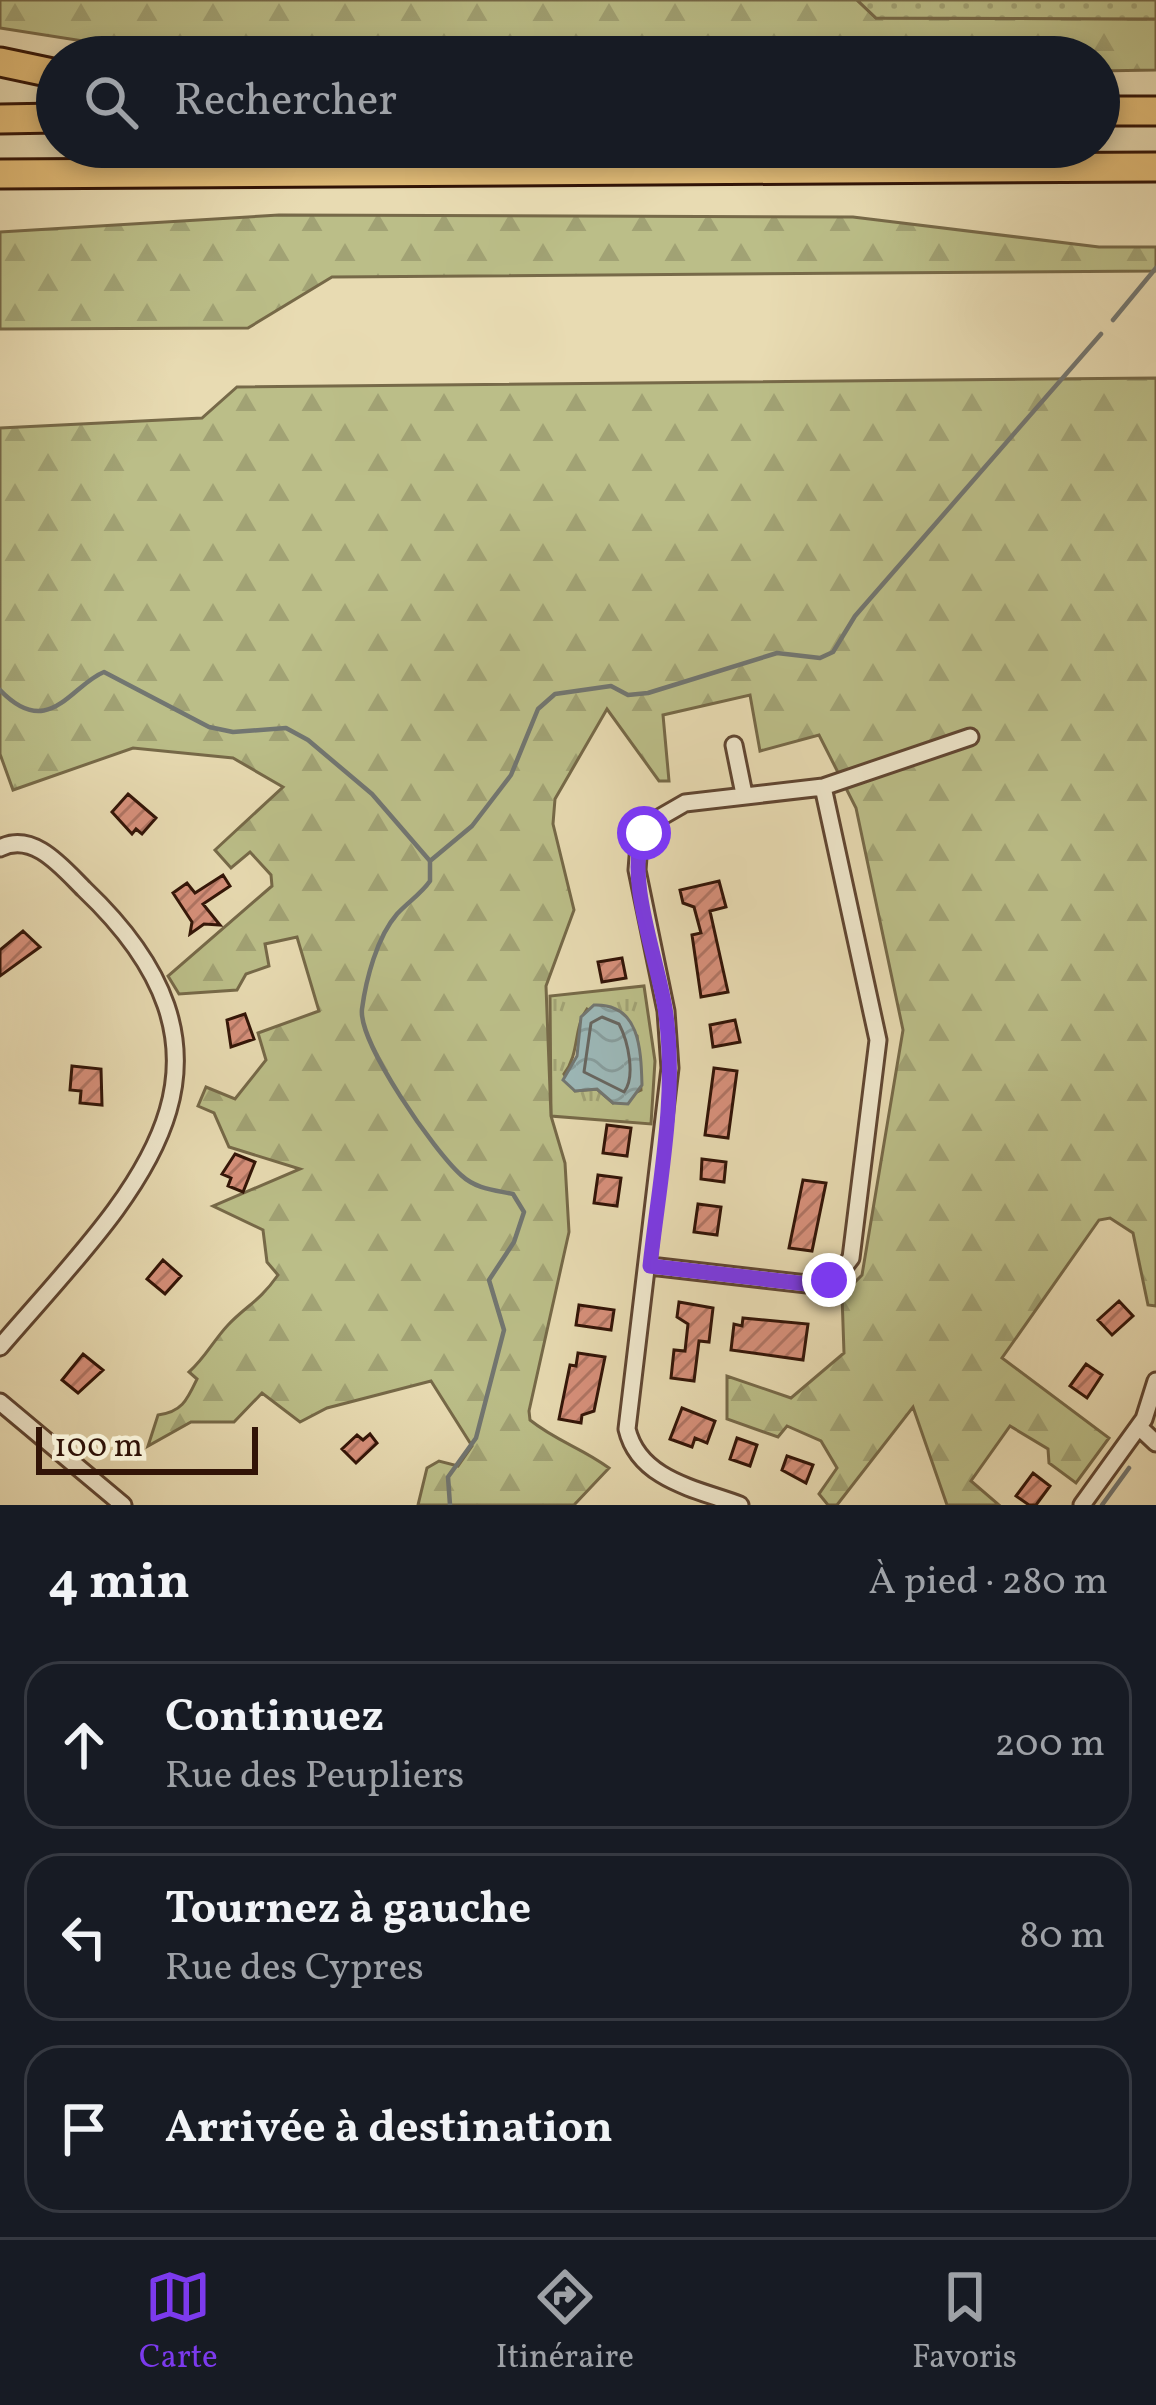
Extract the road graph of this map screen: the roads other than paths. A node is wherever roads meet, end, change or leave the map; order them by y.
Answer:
1 (0, 62) edge
2 (36, 70) edge
3 (1156, 110) edge
4 (1120, 111) edge
5 (36, 118) edge
6 (0, 119) edge
7 (1120, 166) edge
8 (1156, 166) edge
9 (824, 168) edge
10 (977, 168) edge
11 (127, 173) junction
12 (0, 174) edge
13 (1156, 181) edge
14 (0, 185) edge
15 (970, 737) dead end
16 (734, 745) dead end
17 (823, 787) junction
18 (744, 794) junction
19 (0, 848) edge
20 (650, 1266) junction
21 (0, 1347) edge
22 (1156, 1382) edge
23 (0, 1402) edge
24 (1138, 1427) junction
25 (1156, 1443) edge
26 (123, 1505) edge
27 (740, 1505) edge
28 (1082, 1505) edge

1 - 2 highway
3 - 4 highway
5 - 6 highway
7 - 8 highway
9 - 11 highway
10 - 13 highway
11 - 12 highway
11 - 14 highway
15 - 17 street
16 - 18 street
17 - 18 street
17 - 20 street
18 - 20 street
19 - 21 street
20 - 27 street
22 - 24 street
23 - 26 street
24 - 25 street
24 - 28 street

